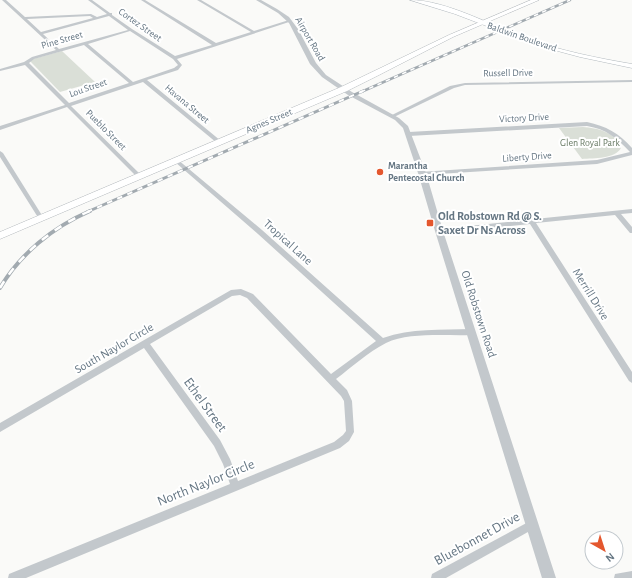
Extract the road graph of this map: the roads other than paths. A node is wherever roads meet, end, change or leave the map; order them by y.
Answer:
1 (4, 0) edge
2 (90, 0) edge
3 (143, 0) edge
4 (199, 0) edge
5 (258, 0) edge
6 (413, 0) edge
7 (536, 0) edge
8 (111, 14) junction
9 (25, 18) junction
10 (96, 18) junction
11 (290, 20) junction
12 (482, 23) junction
13 (131, 30) junction
14 (253, 32) junction
15 (40, 34) junction
16 (85, 43) junction
17 (214, 44) junction
18 (58, 50) junction
19 (174, 58) junction
20 (26, 63) junction
21 (180, 65) joint
22 (632, 66) edge
23 (1, 69) edge
24 (144, 80) junction
25 (632, 81) edge
26 (132, 83) junction
27 (344, 89) junction
28 (67, 105) junction
29 (392, 116) junction
30 (0, 128) edge
31 (409, 134) junction
32 (219, 142) junction
33 (632, 152) edge
34 (0, 153) edge
35 (177, 160) junction
36 (422, 173) junction
37 (139, 176) junction
38 (632, 211) edge
39 (616, 212) junction
40 (41, 218) junction
41 (532, 222) junction
42 (439, 231) junction
43 (632, 231) edge
44 (0, 236) edge
45 (241, 292) joint
46 (471, 332) junction
47 (382, 342) junction
48 (145, 344) junction
49 (330, 378) junction
50 (632, 379) edge
51 (0, 428) edge
52 (236, 486) junction
53 (532, 525) junction
54 (632, 576) edge
55 (13, 578) edge
56 (436, 578) edge
57 (549, 578) edge
58 (619, 578) edge

1 - 9 street
2 - 8 street, Cortez Street
3 - 17 street
4 - 14 street
5 - 11 street, Airport Road
6 - 12 main road, Baldwin Boulevard
7 - 12 main road, Agnes Street
8 - 10 street
8 - 13 street, Cortez Street
9 - 10 street
9 - 15 street
10 - 15 street
11 - 14 street
11 - 27 street, Airport Road
12 - 22 main road, Baldwin Boulevard
12 - 27 main road, Agnes Street
13 - 16 street, Pine Street
13 - 19 street, Cortez Street
14 - 17 street
15 - 18 street
16 - 18 street, Pine Street
16 - 26 street
17 - 19 street
18 - 20 street, Pine Street
19 - 21 street, Cortez Street
20 - 23 street, Pine Street
20 - 28 street, Pueblo Street
21 - 24 street, Lou Street
24 - 26 street, Lou Street
24 - 32 street, Havana Street
25 - 29 street, Russell Drive
26 - 28 street, Lou Street
27 - 29 street, Old Robstown Road
27 - 32 main road, Agnes Street
28 - 30 street, Lou Street
28 - 37 street, Pueblo Street
29 - 31 street, Old Robstown Road
31 - 33 street, Victory Drive
31 - 36 street, Old Robstown Road
32 - 35 main road, Agnes Street
33 - 36 street, Liberty Drive
34 - 40 street
35 - 37 main road, Agnes Street
35 - 47 street, Tropical Lane
36 - 42 street, Old Robstown Road
37 - 40 main road, Agnes Street
38 - 39 street
39 - 41 street
39 - 43 street
40 - 44 main road, Agnes Street
41 - 42 street
41 - 50 street, Merrill Drive
42 - 46 street, Old Robstown Road
45 - 48 street, South Naylor Circle
45 - 49 street, North Naylor Circle
46 - 47 street
46 - 53 street, Old Robstown Road
47 - 49 street
48 - 51 street, South Naylor Circle
48 - 52 street, Ethel Street
49 - 52 street, North Naylor Circle
52 - 55 street, North Naylor Circle
53 - 56 street, Bluebonnet Drive
53 - 57 street, Old Robstown Road
54 - 58 street

